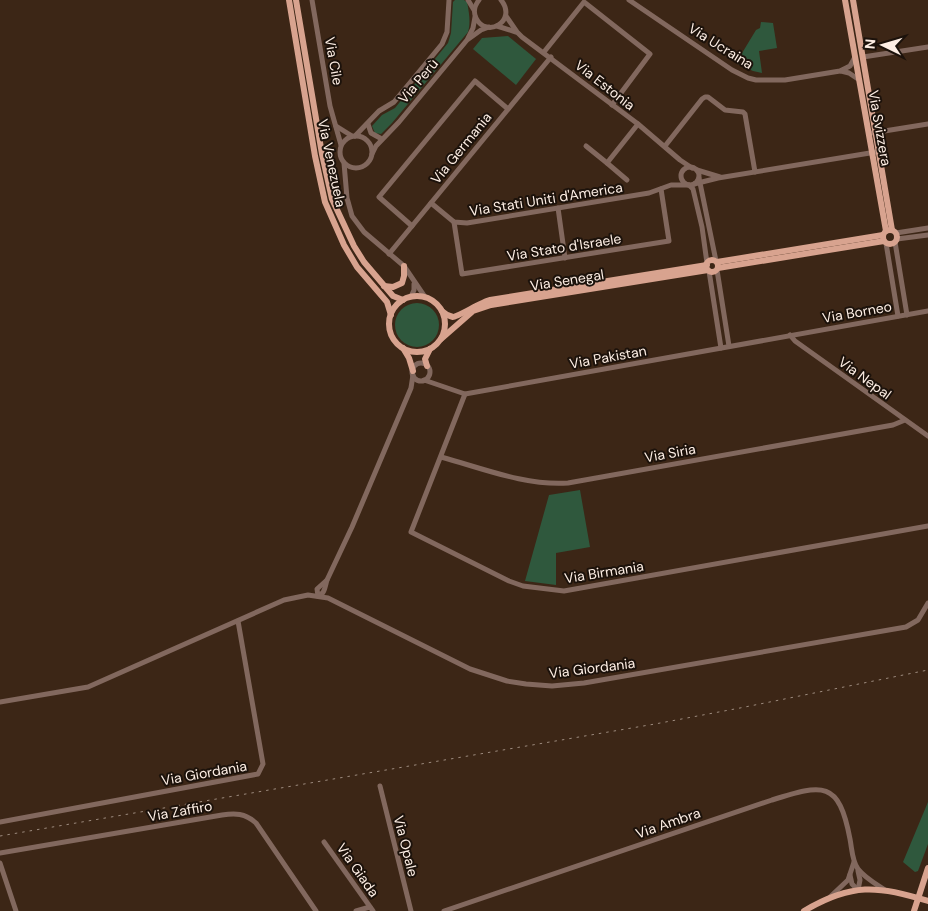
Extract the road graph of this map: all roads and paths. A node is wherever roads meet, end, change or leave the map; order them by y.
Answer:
1 (289, 0) edge
2 (296, 0) edge
3 (312, 0) edge
4 (449, 0) edge
5 (468, 0) edge
6 (479, 0) edge
7 (501, 0) edge
8 (510, 0) edge
9 (629, 0) edge
10 (846, 0) edge
11 (853, 0) edge
12 (506, 9) junction
13 (475, 13) junction
14 (506, 16) junction
15 (497, 26) junction
16 (489, 27) junction
17 (517, 32) junction
18 (467, 40) junction
19 (928, 47) edge
20 (544, 52) junction
21 (551, 57) junction
22 (855, 57) junction
23 (863, 57) junction
24 (840, 71) junction
25 (858, 79) junction
26 (612, 105) junction
27 (508, 109) junction
28 (368, 124) junction
29 (638, 124) junction
30 (928, 124) edge
31 (336, 125) junction
32 (872, 133) junction
33 (354, 136) junction
34 (386, 136) junction
35 (380, 138) junction
36 (366, 140) junction
37 (341, 145) junction
38 (586, 146) dead end
39 (665, 146) junction
40 (875, 152) junction
41 (372, 154) junction
42 (677, 157) junction
43 (344, 163) junction
44 (608, 163) junction
45 (359, 168) junction
46 (694, 169) junction
47 (755, 172) junction
48 (682, 173) junction
49 (723, 177) junction
50 (627, 180) dead end
51 (696, 183) junction
52 (671, 185) junction
53 (347, 186) junction
54 (662, 189) junction
55 (431, 203) junction
56 (558, 208) junction
57 (454, 222) junction
58 (412, 226) junction
59 (928, 228) edge
60 (928, 235) edge
61 (890, 237) junction
62 (389, 254) junction
63 (565, 258) junction
64 (717, 265) junction
65 (404, 266) junction
66 (708, 267) junction
67 (414, 280) junction
68 (383, 286) junction
69 (411, 297) junction
70 (425, 297) junction
71 (403, 300) junction
72 (442, 311) junction
73 (928, 311) edge
74 (391, 315) junction
75 (907, 315) junction
76 (898, 316) junction
77 (790, 335) junction
78 (441, 339) junction
79 (730, 346) junction
80 (402, 347) junction
81 (721, 348) junction
82 (430, 349) junction
83 (427, 366) junction
84 (413, 373) junction
85 (430, 379) junction
86 (423, 380) junction
87 (411, 388) junction
88 (465, 394) junction
89 (905, 420) junction
90 (928, 436) edge
91 (441, 457) junction
92 (928, 526) edge
93 (327, 580) junction
94 (317, 589) junction
95 (324, 590) junction
96 (308, 595) junction
97 (318, 596) junction
98 (328, 598) junction
99 (928, 603) edge
100 (238, 621) junction
101 (0, 702) edge
102 (380, 786) dead end
103 (0, 822) edge
104 (324, 842) dead end
105 (0, 854) edge
106 (854, 861) junction
107 (0, 863) edge
108 (858, 868) junction
109 (928, 868) edge
110 (850, 874) junction
111 (858, 890) junction
112 (886, 890) junction
113 (827, 899) junction
114 (928, 901) edge
115 (371, 909) edge
116 (806, 910) edge
117 (16, 911) edge
118 (316, 911) edge
119 (356, 911) edge
120 (411, 911) edge
121 (444, 911) edge
122 (914, 911) edge

1 - 74 main road, Via Venezuela
2 - 68 main road, Via Venezuela
3 - 31 street, Via Cile
4 - 28 street
5 - 13 street
6 - 13 street, Via Perù
7 - 12 street
8 - 12 street
9 - 24 street, Via Ucraina
10 - 22 main road, Via Svizzera
11 - 23 main road, Via Svizzera
12 - 14 street
13 - 16 street
13 - 18 street, Via Perù
14 - 15 street
14 - 17 street, Via Estonia
15 - 16 street, Via Perù
15 - 17 street, Via Estonia
16 - 18 street, Via Perù
17 - 20 street, Via Estonia
18 - 34 street, Via Perù
19 - 23 street
20 - 21 street, Via Estonia
20 - 26 street
21 - 26 street, Via Estonia
21 - 27 street, Via Germania
22 - 24 street
22 - 25 main road, Via Svizzera
23 - 32 main road, Via Svizzera
24 - 25 street
25 - 32 main road, Via Svizzera
26 - 29 street, Via Estonia
27 - 55 street, Via Germania
27 - 58 street
28 - 33 street
28 - 35 street
28 - 36 street
29 - 39 street, Via Estonia
29 - 44 street
30 - 32 street
31 - 33 street
31 - 37 street, Via Cile
32 - 40 main road, Via Svizzera
33 - 36 street
33 - 37 street
34 - 35 street
34 - 41 street, Via Perù
35 - 36 street
36 - 41 street
37 - 43 street
38 - 44 street
39 - 42 street, Via Estonia
39 - 47 street
40 - 47 street, Via Stati Uniti d'America
40 - 61 main road, Via Svizzera
41 - 45 street, Via Perù
42 - 46 street, Via Estonia
42 - 48 street, Via Estonia
43 - 45 street
43 - 53 street
44 - 50 street
45 - 53 street, Via Perù
46 - 48 street
46 - 49 street, Via Stati Uniti d'America
46 - 51 street
47 - 49 street, Via Stati Uniti d'America
48 - 51 street, Via Estonia
48 - 52 street, Via Stati Uniti d'America
49 - 51 street, Via Stati Uniti d'America
51 - 52 street, Via Stati Uniti d'America
51 - 64 street
51 - 66 street
52 - 54 street, Via Stati Uniti d'America
53 - 62 street
54 - 56 street, Via Stati Uniti d'America
54 - 63 street, Via Stato d'Israele
55 - 57 street, Via Stati Uniti d'America
55 - 58 street, Via Germania
56 - 57 street, Via Stati Uniti d'America
56 - 63 street
57 - 63 street, Via Stato d'Israele
58 - 62 street, Via Germania
59 - 61 street
60 - 61 street
61 - 64 main road
61 - 75 street, Via Svizzera
61 - 76 street, Via Svizzera
62 - 65 street
64 - 66 main road
64 - 66 main road
64 - 79 street
65 - 67 street
65 - 68 main road
66 - 72 main road, Via Senegal
66 - 78 main road, Via Senegal
66 - 81 street
67 - 69 street
67 - 70 street
68 - 71 main road, Via Venezuela
69 - 70 main road
69 - 71 main road
70 - 72 main road
71 - 74 main road
72 - 78 main road
73 - 75 street, Via Borneo
74 - 80 main road, Via Venezuela
75 - 76 street, Via Borneo
76 - 77 street, Via Borneo
77 - 79 street, Via Pakistan
77 - 89 street, Via Nepal
78 - 82 main road
79 - 81 street, Via Pakistan
80 - 82 main road
80 - 84 main road, Via Venezuela
81 - 88 street, Via Pakistan
82 - 83 main road
83 - 84 street
83 - 85 street
84 - 86 street
84 - 87 street
85 - 86 street
85 - 88 street
86 - 87 street
87 - 93 street
88 - 91 street, Via Birmania
89 - 90 street, Via Nepal
89 - 91 street, Via Siria
91 - 92 street, Via Birmania
93 - 94 street
93 - 95 street
94 - 96 street
94 - 97 street
95 - 97 street
95 - 98 street
96 - 97 street, Via Giordania
96 - 100 street, Via Giordania
97 - 98 street, Via Giordania
98 - 99 street, Via Giordania
100 - 101 street, Via Giordania
100 - 103 street, Via Giordania
102 - 120 street, Via Opale
104 - 115 street, Via Giada
105 - 118 street, Via Zaffiro
106 - 108 street
106 - 110 street
106 - 121 street, Via Ambra
107 - 117 street
108 - 111 street
108 - 112 street
109 - 122 main road
110 - 111 street
110 - 113 street
111 - 112 main road
111 - 113 main road
112 - 114 main road
113 - 116 main road
115 - 119 street

